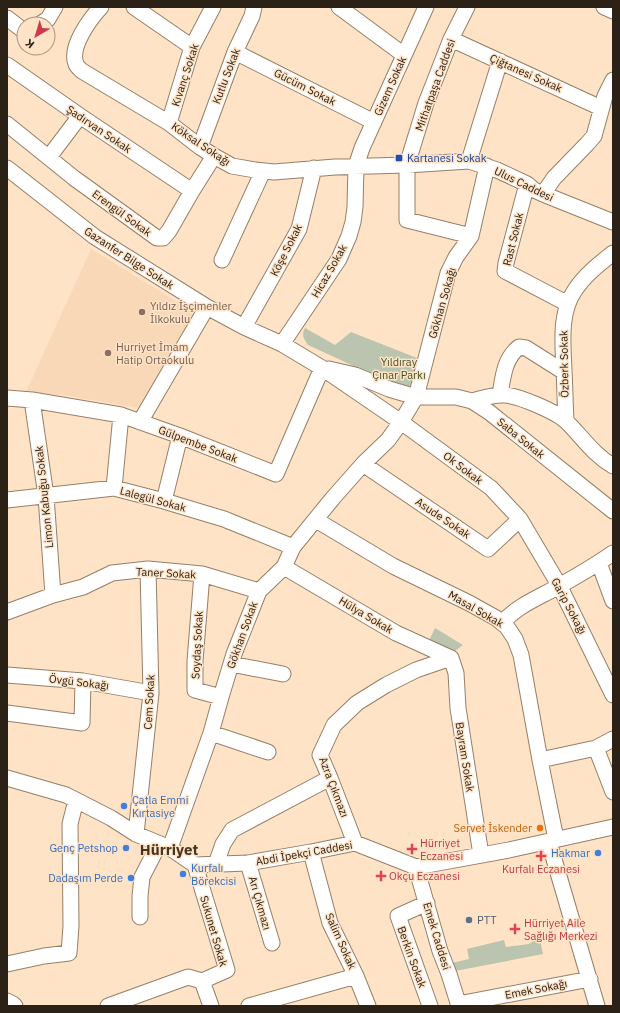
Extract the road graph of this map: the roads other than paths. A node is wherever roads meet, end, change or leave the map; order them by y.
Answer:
1 (56, 7) edge
2 (101, 7) edge
3 (134, 7) edge
4 (214, 7) edge
5 (254, 7) edge
6 (339, 7) edge
7 (426, 7) edge
8 (467, 7) edge
9 (604, 7) edge
10 (613, 11) edge
11 (50, 16) edge
12 (7, 18) edge
13 (16, 25) edge
14 (451, 39) junction
15 (192, 47) junction
16 (235, 52) junction
17 (404, 55) junction
18 (500, 61) junction
19 (7, 65) edge
20 (613, 80) edge
21 (601, 108) junction
22 (80, 116) junction
23 (374, 122) junction
24 (170, 123) junction
25 (7, 124) edge
26 (200, 147) junction
27 (214, 156) junction
28 (49, 158) junction
29 (469, 161) junction
30 (407, 165) junction
31 (356, 166) junction
32 (487, 166) junction
33 (7, 168) edge
34 (314, 168) junction
35 (263, 171) junction
36 (527, 184) junction
37 (192, 191) junction
38 (542, 194) junction
39 (613, 222) edge
40 (471, 236) junction
41 (613, 253) edge
42 (222, 260) dead end
43 (568, 304) junction
44 (207, 307) junction
45 (244, 327) junction
46 (282, 344) junction
47 (322, 368) junction
48 (564, 372) junction
49 (500, 395) junction
50 (416, 397) junction
51 (7, 398) edge
52 (32, 400) junction
53 (472, 401) junction
54 (121, 415) junction
55 (566, 420) junction
56 (140, 422) junction
57 (401, 422) junction
58 (180, 436) junction
59 (363, 464) junction
60 (613, 466) edge
61 (114, 488) junction
62 (46, 496) junction
63 (7, 500) edge
64 (164, 500) junction
65 (613, 511) edge
66 (520, 519) junction
67 (316, 520) junction
68 (294, 547) junction
69 (613, 553) edge
70 (599, 563) junction
71 (284, 567) junction
72 (148, 569) junction
73 (202, 574) junction
74 (559, 585) junction
75 (259, 591) junction
76 (53, 595) junction
77 (613, 601) edge
78 (7, 612) edge
79 (502, 623) junction
80 (451, 658) junction
81 (231, 664) junction
82 (283, 674) dead end
83 (7, 675) edge
84 (83, 681) junction
85 (151, 693) junction
86 (613, 695) edge
87 (220, 697) junction
88 (7, 713) edge
89 (211, 733) junction
90 (613, 739) edge
91 (596, 748) junction
92 (268, 752) dead end
93 (540, 760) junction
94 (7, 778) edge
95 (330, 778) junction
96 (613, 792) edge
97 (76, 800) junction
98 (613, 828) edge
99 (136, 834) junction
100 (553, 840) junction
101 (355, 843) junction
102 (164, 846) junction
103 (311, 852) junction
104 (481, 855) junction
105 (248, 863) junction
106 (216, 864) junction
107 (195, 865) junction
108 (416, 867) junction
109 (427, 903) junction
110 (140, 917) dead end
111 (272, 943) dead end
112 (7, 964) edge
113 (356, 976) junction
114 (195, 979) junction
115 (590, 979) junction
116 (7, 1001) edge
117 (127, 1003) edge
118 (458, 1005) edge
119 (15, 1006) edge
120 (108, 1006) edge
121 (211, 1006) edge
122 (249, 1006) edge
123 (368, 1006) edge
124 (430, 1006) edge
125 (597, 1006) edge

1 - 11 street
2 - 24 street, Köksal Sokağı
3 - 15 street
4 - 15 street, Kıvanç Sokak
5 - 16 street, Kutlu Sokak
6 - 17 street
7 - 17 street, Gizem Sokak
8 - 14 street, Mithatpaşa Caddesi
9 - 10 street
12 - 13 street
14 - 18 street, Çiğtanesi Sokak
14 - 30 street, Mithatpaşa Caddesi
15 - 24 street, Kıvanç Sokak
16 - 23 street, Gücüm Sokak
16 - 26 street, Kutlu Sokak
17 - 23 street, Gizem Sokak
18 - 21 street, Çiğtanesi Sokak
18 - 29 street
19 - 22 street, Şadırvan Sokak
20 - 21 street
21 - 38 street
22 - 28 street
22 - 37 street, Şadırvan Sokak
23 - 31 street, Gizem Sokak
24 - 26 street, Köksal Sokağı
25 - 28 street, Erengül Sokak
26 - 27 street, Köksal Sokağı
27 - 35 street, Köksal Sokağı
27 - 37 street, Erengül Sokak
28 - 37 street, Erengül Sokak
29 - 30 street, Ulus Caddesi
29 - 32 street, Ulus Caddesi
30 - 31 street, Köksal Sokağı
30 - 40 street, Mithatpaşa Caddesi
31 - 34 street, Köksal Sokağı
31 - 46 street, Hicaz Sokak
32 - 36 street, Ulus Caddesi
32 - 40 street, Gökhan Sokağı
33 - 44 street, Gazanfer Bilge Sokak
34 - 35 street, Köksal Sokağı
34 - 45 street, Köşe Sokak
35 - 42 street
36 - 38 street, Ulus Caddesi
36 - 43 street, Rast Sokak
38 - 39 street, Ulus Caddesi
40 - 50 street, Gökhan Sokağı
41 - 43 street, Özberk Sokak
43 - 48 street, Özberk Sokak
44 - 45 street, Gazanfer Bilge Sokak
44 - 56 street
45 - 46 street, Gazanfer Bilge Sokak
46 - 47 street, Gazanfer Bilge Sokak
47 - 50 street, Saba Sokak
47 - 57 street, Ok Sokak
47 - 58 street, Gülpembe Sokak
48 - 49 street
48 - 55 street, Özberk Sokak
49 - 53 street
49 - 55 street
50 - 53 street, Saba Sokak
50 - 57 street, Gökhan Sokak
51 - 52 street, Gülpembe Sokak
52 - 54 street, Gülpembe Sokak
52 - 62 street, Limon Kabuğu Sokak
53 - 65 street, Saba Sokak
54 - 56 street, Gülpembe Sokak
54 - 61 street
55 - 60 street
56 - 58 street, Gülpembe Sokak
57 - 59 street, Gökhan Sokak
57 - 66 street, Ok Sokak
58 - 64 street
59 - 66 street, Asude Sokak
59 - 67 street, Gökhan Sokak
61 - 62 street, Lalegül Sokak
61 - 64 street, Lalegül Sokak
62 - 63 street, Lalegül Sokak
62 - 76 street, Limon Kabuğu Sokak
64 - 68 street, Lalegül Sokak
66 - 74 street, Garip Sokağı
67 - 68 street, Gökhan Sokak
67 - 79 street, Masal Sokak
68 - 71 street, Gökhan Sokak
69 - 70 street
70 - 74 street
70 - 77 street
71 - 75 street, Gökhan Sokak
71 - 80 street, Hülya Sokak
72 - 73 street, Taner Sokak
72 - 76 street, Taner Sokak
72 - 85 street, Cem Sokak
73 - 75 street, Taner Sokak
73 - 87 street, Soydaş Sokak
74 - 79 street
74 - 86 street, Garip Sokağı
75 - 81 street, Gökhan Sokak
76 - 78 street, Taner Sokak
79 - 93 street, Masal Sokak
80 - 95 street, Azra Çıkmazı
80 - 104 street, Bayram Sokak
81 - 82 street
81 - 87 street, Gökhan Sokak
83 - 84 street, Övgü Sokağı
84 - 85 street, Övgü Sokağı
84 - 88 street
85 - 99 street, Cem Sokak
87 - 89 street, Gökhan Sokak
89 - 92 street
89 - 102 street, Gökhan Sokak
90 - 91 street
91 - 93 street
91 - 96 street
93 - 100 street, Masal Sokak
94 - 97 street
95 - 101 street, Azra Çıkmazı
95 - 106 street
97 - 99 street
97 - 112 street
98 - 100 street
99 - 102 street
100 - 104 street
100 - 115 street, Masal Sokak
101 - 103 street, Abdi İpekçi Caddesi
101 - 108 street, Abdi İpekçi Caddesi
102 - 107 street
102 - 110 street, Gökhan Sokak
103 - 105 street, Abdi İpekçi Caddesi
103 - 113 street, Salim Sokak
104 - 108 street
105 - 106 street, Abdi İpekçi Caddesi
105 - 111 street, Arı Çıkmazı
106 - 107 street, Abdi İpekçi Caddesi
107 - 114 street, Sukunet Sokak
108 - 109 street, Emek Caddesi
109 - 118 street, Emek Caddesi
109 - 124 street, Berkin Sokak
113 - 122 street
113 - 123 street, Salim Sokak
114 - 117 street
114 - 121 street
115 - 118 street, Emek Sokağı
115 - 125 street, Masal Sokak
116 - 119 street
117 - 120 street

